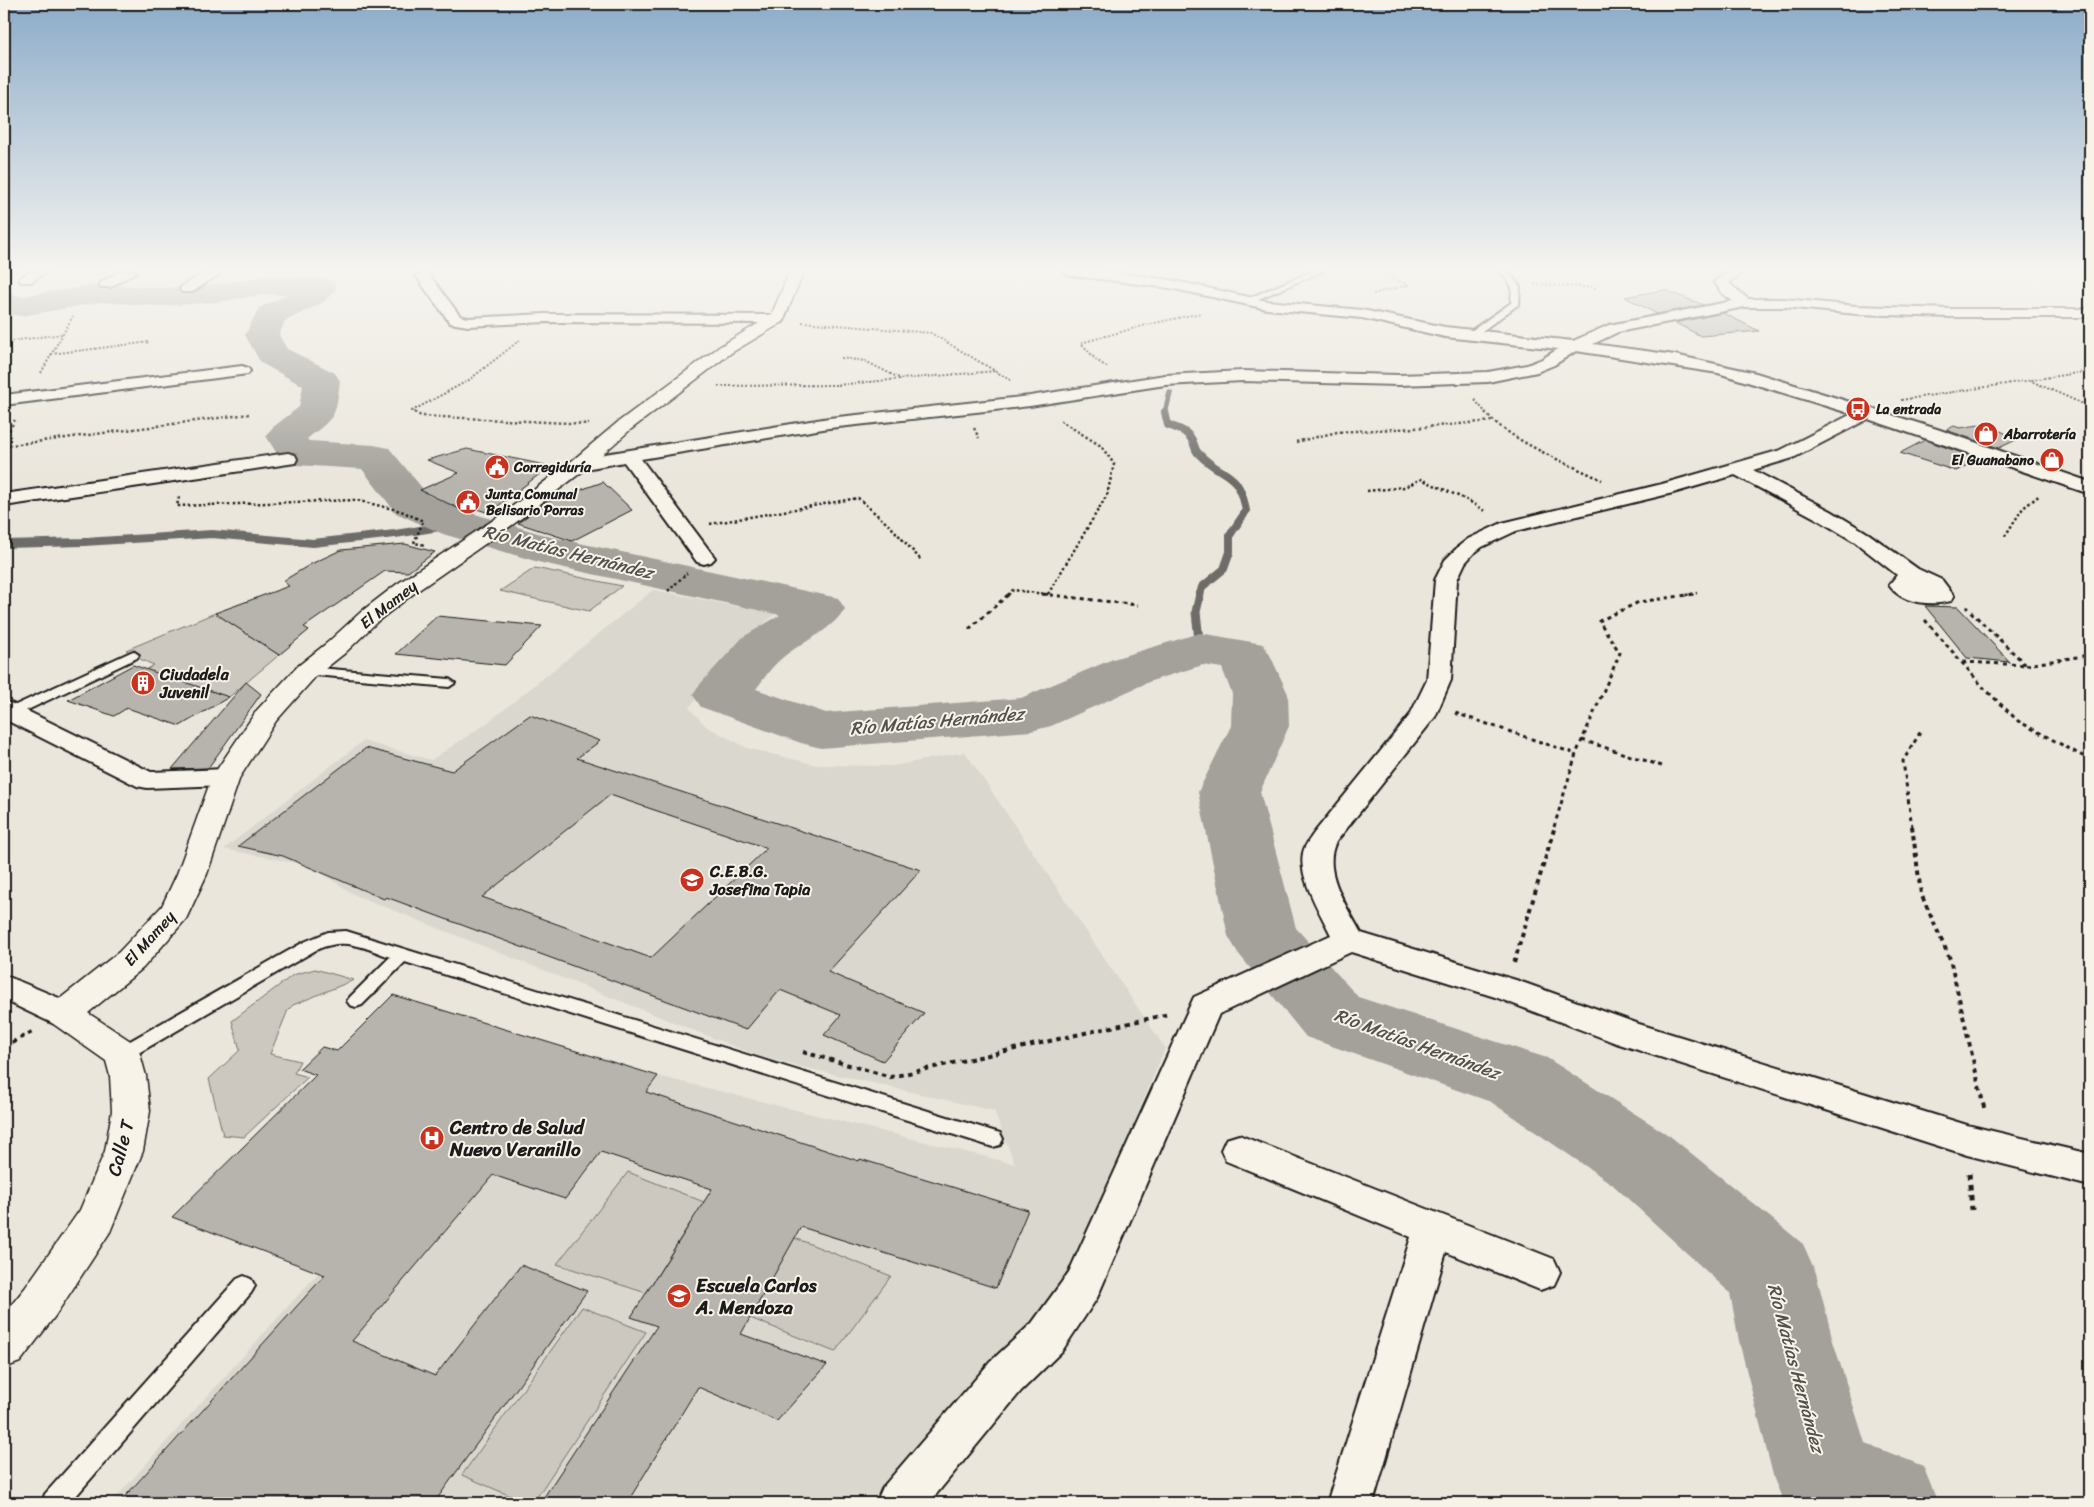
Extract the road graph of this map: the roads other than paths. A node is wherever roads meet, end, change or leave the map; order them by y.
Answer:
1 (740, 341) edge
2 (1530, 341) edge
3 (1587, 341) edge
4 (1573, 346) junction
5 (242, 371) dead end
6 (4, 400) edge
7 (1859, 410) junction
8 (630, 457) junction
9 (288, 459) dead end
10 (580, 464) junction
11 (1738, 469) junction
12 (2090, 488) edge
13 (4, 500) edge
14 (704, 558) dead end
15 (1910, 574) junction
16 (133, 655) dead end
17 (308, 671) junction
18 (449, 684) dead end
19 (8, 710) edge
20 (226, 777) junction
21 (1349, 940) junction
22 (403, 954) junction
23 (4, 987) edge
24 (356, 1000) dead end
25 (64, 1014) junction
26 (122, 1054) junction
27 (993, 1139) dead end
28 (1239, 1150) dead end
29 (2090, 1170) edge
30 (1433, 1230) junction
31 (1540, 1272) dead end
32 (244, 1286) dead end
33 (4, 1347) edge
34 (54, 1503) edge
35 (899, 1503) edge
36 (1350, 1503) edge

1 - 10 street, El Mamey
2 - 4 street
3 - 4 street
4 - 7 street
4 - 8 street
5 - 6 street
7 - 11 street
7 - 12 street
8 - 10 street
8 - 14 street
9 - 13 street
10 - 17 street, El Mamey
11 - 15 street
11 - 21 street
15 - 15 street
16 - 19 lane
17 - 18 lane
17 - 20 street, El Mamey
19 - 20 street
20 - 25 street, El Mamey
21 - 29 street
21 - 35 street
22 - 24 lane
22 - 26 lane
22 - 27 lane
23 - 25 street
25 - 26 street
26 - 33 street, Calle T
28 - 30 street
30 - 31 street
30 - 36 street
32 - 34 lane

